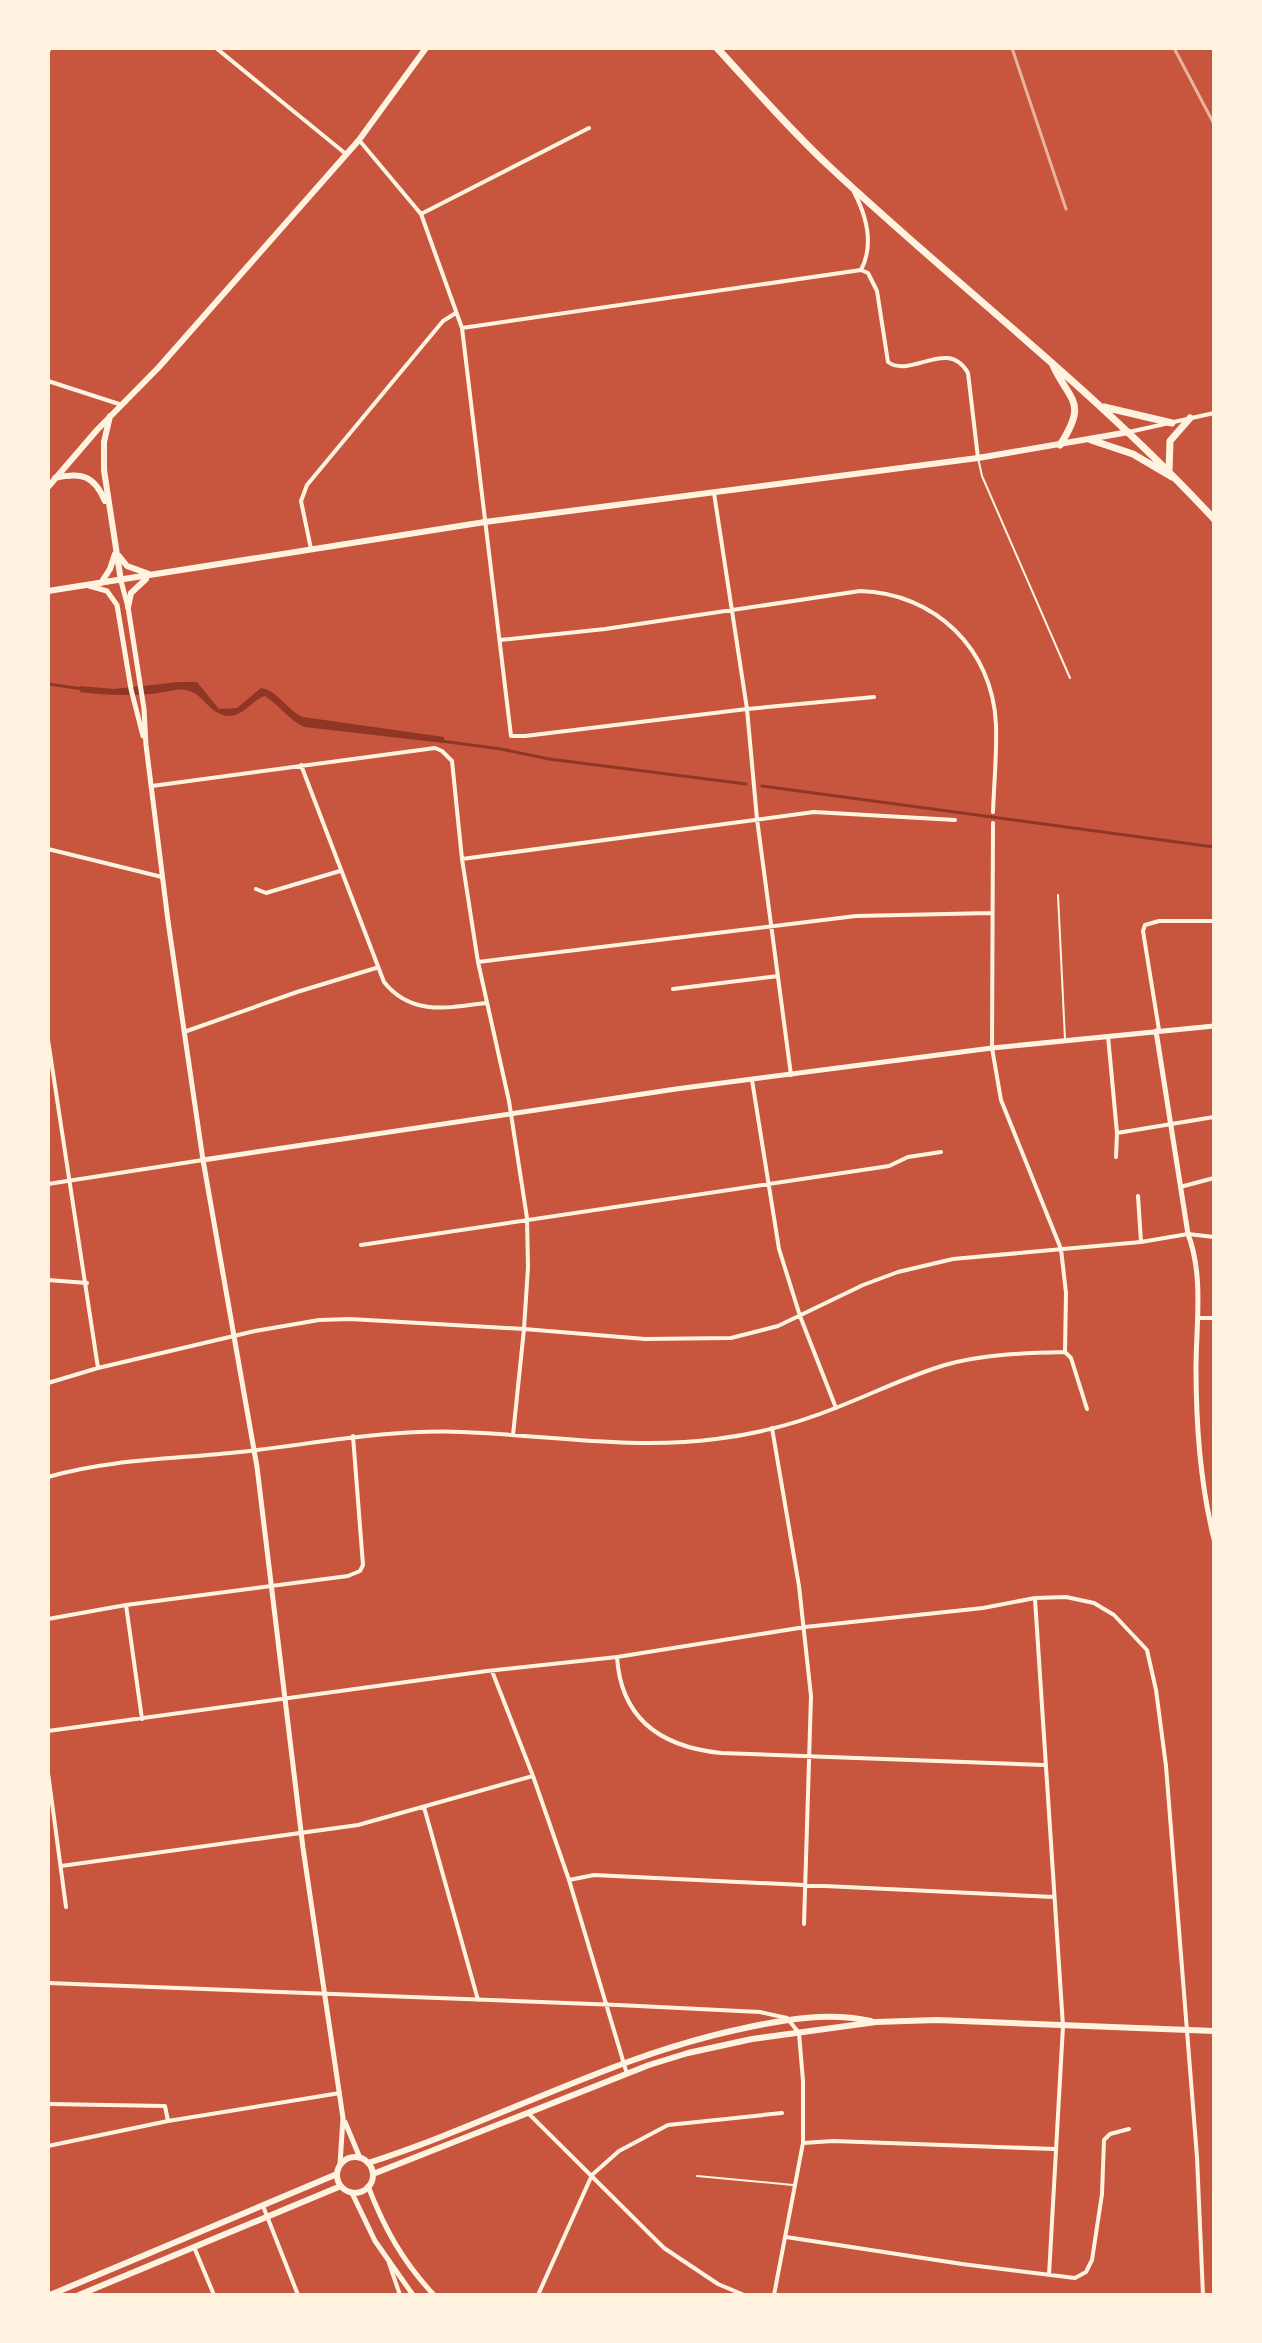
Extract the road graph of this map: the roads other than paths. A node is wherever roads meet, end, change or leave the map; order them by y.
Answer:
1 (216, 48) edge
2 (426, 48) edge
3 (717, 48) edge
4 (589, 128) dead end
5 (359, 140) junction
6 (346, 154) junction
7 (851, 186) junction
8 (421, 214) junction
9 (861, 270) junction
10 (456, 313) junction
11 (462, 328) junction
12 (1051, 361) junction
13 (48, 381) edge
14 (122, 405) junction
15 (1103, 407) junction
16 (1214, 413) edge
17 (110, 416) junction
18 (1190, 418) junction
19 (1172, 423) junction
20 (1129, 432) junction
21 (1091, 440) junction
22 (1060, 445) junction
23 (978, 458) junction
24 (1169, 471) junction
25 (55, 478) junction
26 (1176, 479) junction
27 (48, 487) edge
28 (714, 493) junction
29 (108, 507) junction
30 (1214, 519) edge
31 (485, 522) junction
32 (311, 549) junction
33 (116, 551) junction
34 (153, 575) junction
35 (121, 581) junction
36 (99, 585) junction
37 (88, 586) junction
38 (48, 591) edge
39 (128, 607) junction
40 (731, 611) junction
41 (500, 640) junction
42 (1070, 678) dead end
43 (874, 697) dead end
44 (747, 709) junction
45 (146, 745) junction
46 (301, 765) junction
47 (152, 786) junction
48 (993, 812) dead end
49 (757, 819) junction
50 (955, 820) dead end
51 (993, 823) dead end
52 (48, 849) edge
53 (462, 859) junction
54 (340, 871) junction
55 (163, 878) junction
56 (256, 889) dead end
57 (1058, 895) dead end
58 (991, 913) junction
59 (1214, 921) edge
60 (772, 926) junction
61 (478, 962) junction
62 (376, 968) junction
63 (778, 975) junction
64 (673, 989) dead end
65 (486, 1003) junction
66 (1214, 1026) edge
67 (1157, 1030) junction
68 (184, 1032) junction
69 (1108, 1036) junction
70 (48, 1040) edge
71 (1065, 1040) junction
72 (992, 1048) junction
73 (791, 1075) junction
74 (752, 1080) junction
75 (511, 1112) junction
76 (1214, 1117) edge
77 (1169, 1124) junction
78 (1117, 1133) junction
79 (941, 1152) dead end
80 (1116, 1157) dead end
81 (203, 1160) junction
82 (1214, 1178) edge
83 (71, 1181) junction
84 (48, 1184) edge
85 (767, 1185) junction
86 (1180, 1187) junction
87 (1138, 1196) dead end
88 (527, 1218) junction
89 (1188, 1234) junction
90 (1214, 1237) edge
91 (1141, 1242) junction
92 (361, 1245) dead end
93 (1061, 1249) junction
94 (48, 1280) edge
95 (87, 1283) junction
96 (800, 1316) junction
97 (1199, 1318) junction
98 (1214, 1318) edge
99 (524, 1329) junction
100 (235, 1336) junction
101 (1065, 1352) junction
102 (98, 1368) junction
103 (48, 1383) edge
104 (836, 1408) junction
105 (1087, 1409) dead end
106 (772, 1428) junction
107 (513, 1435) junction
108 (353, 1436) junction
109 (255, 1451) junction
110 (48, 1477) edge
111 (1214, 1539) edge
112 (273, 1587) junction
113 (1035, 1598) junction
114 (126, 1605) junction
115 (48, 1619) edge
116 (805, 1627) junction
117 (617, 1657) junction
118 (492, 1671) junction
119 (286, 1699) junction
120 (142, 1719) junction
121 (48, 1731) edge
122 (810, 1756) junction
123 (1045, 1765) junction
124 (48, 1773) edge
125 (533, 1776) junction
126 (424, 1807) junction
127 (302, 1833) junction
128 (61, 1866) junction
129 (569, 1880) junction
130 (804, 1883) junction
131 (1055, 1897) junction
132 (66, 1907) dead end
133 (804, 1924) dead end
134 (48, 1983) edge
135 (325, 1993) junction
136 (478, 2000) junction
137 (608, 2005) junction
138 (787, 2018) junction
139 (876, 2022) junction
140 (1063, 2026) junction
141 (1186, 2030) junction
142 (1214, 2031) edge
143 (799, 2033) junction
144 (623, 2064) junction
145 (627, 2074) junction
146 (340, 2093) junction
147 (48, 2104) edge
148 (528, 2113) junction
149 (782, 2113) dead end
150 (343, 2118) junction
151 (168, 2121) junction
152 (1129, 2129) dead end
153 (803, 2143) junction
154 (48, 2146) edge
155 (1054, 2149) junction
156 (360, 2158) junction
157 (368, 2163) junction
158 (340, 2164) junction
159 (337, 2174) junction
160 (373, 2174) junction
161 (592, 2175) junction
162 (697, 2176) dead end
163 (794, 2185) junction
164 (341, 2186) junction
165 (368, 2186) junction
166 (352, 2193) junction
167 (263, 2206) junction
168 (268, 2217) junction
169 (786, 2237) junction
170 (194, 2247) junction
171 (389, 2263) junction
172 (1049, 2275) junction
173 (50, 2295) edge
174 (79, 2295) edge
175 (214, 2295) edge
176 (298, 2295) edge
177 (400, 2295) edge
178 (413, 2295) edge
179 (434, 2295) edge
180 (538, 2295) edge
181 (744, 2295) edge
182 (774, 2295) edge
183 (1203, 2295) edge

1 - 6 street
2 - 5 main road
3 - 7 main road
4 - 8 street
5 - 6 main road
5 - 8 street
6 - 14 main road
7 - 9 street
7 - 12 main road
8 - 10 street
9 - 11 street
9 - 23 street
10 - 11 street
10 - 32 street
11 - 31 street
12 - 15 main road
12 - 22 main road
13 - 14 street
14 - 17 main road
15 - 19 main road
15 - 20 main road
16 - 18 street
17 - 25 main road
17 - 29 main road
18 - 19 street
18 - 24 main road
19 - 20 street
20 - 21 main road
20 - 24 main road
21 - 22 main road
21 - 26 main road
22 - 23 main road
23 - 28 main road
23 - 42 lane
24 - 26 main road
25 - 27 main road
25 - 29 main road
26 - 30 main road
28 - 31 main road
28 - 40 street
29 - 33 main road
31 - 32 main road
31 - 41 street
32 - 34 main road
33 - 34 main road
33 - 35 main road
33 - 36 main road
34 - 35 main road
34 - 39 main road
35 - 36 main road
35 - 39 street
36 - 37 main road
37 - 38 main road
37 - 45 street
39 - 45 street
40 - 41 street
40 - 44 street
40 - 48 street
41 - 44 street
43 - 44 street
44 - 49 street
45 - 47 street
46 - 47 street
46 - 53 street
46 - 54 street
47 - 55 street
49 - 50 street
49 - 53 street
49 - 60 street
51 - 58 street
52 - 55 street
53 - 61 street
54 - 56 street
54 - 62 street
55 - 68 street
57 - 71 lane
58 - 60 street
58 - 72 street
59 - 67 street
60 - 61 street
60 - 63 street
61 - 65 street
62 - 65 street
62 - 68 street
63 - 64 street
63 - 73 street
65 - 75 street
66 - 67 street
67 - 69 street
67 - 77 street
68 - 81 street
69 - 71 street
69 - 78 street
70 - 83 street
71 - 72 street
72 - 73 street
72 - 93 street
73 - 74 street
74 - 75 street
74 - 85 street
75 - 81 street
75 - 88 street
76 - 77 street
77 - 78 street
77 - 86 street
78 - 80 street
79 - 85 street
81 - 83 street
81 - 100 street
82 - 86 street
83 - 84 street
83 - 95 street
85 - 88 street
85 - 96 street
86 - 89 street
87 - 91 street
88 - 92 street
88 - 99 street
89 - 90 street
89 - 91 street
89 - 97 street
91 - 93 street
93 - 96 street
93 - 101 street
94 - 95 street
95 - 102 street
96 - 99 street
96 - 104 street
97 - 98 street
97 - 111 street
99 - 100 street
99 - 107 street
100 - 102 street
100 - 109 street
101 - 104 street
101 - 105 street
102 - 103 street
104 - 106 street
106 - 107 street
106 - 116 street
107 - 108 street
108 - 109 street
108 - 112 street
109 - 110 street
109 - 112 street
112 - 114 street
112 - 119 street
113 - 116 street
113 - 123 street
113 - 141 street
114 - 115 street
114 - 120 street
116 - 117 street
116 - 122 street
117 - 118 street
117 - 122 street
118 - 119 street
118 - 125 street
119 - 120 street
119 - 127 street
120 - 121 street
122 - 123 street
122 - 130 street
123 - 131 street
124 - 128 street
125 - 126 street
125 - 129 street
126 - 127 street
126 - 136 street
127 - 128 street
127 - 135 street
128 - 132 street
129 - 130 street
129 - 137 street
130 - 131 street
130 - 133 street
131 - 140 street
134 - 135 street
135 - 136 street
135 - 146 street
136 - 137 street
137 - 138 street
137 - 144 street
138 - 139 main road
138 - 143 street
138 - 144 main road
139 - 140 main road
139 - 143 main road
140 - 141 main road
140 - 155 street
141 - 142 main road
141 - 183 street
143 - 145 main road
143 - 153 street
144 - 145 street
144 - 157 main road
145 - 148 main road
146 - 150 street
146 - 151 street
147 - 151 street
148 - 160 main road
148 - 161 street
149 - 161 street
150 - 156 street
150 - 158 street
151 - 154 street
152 - 172 street
153 - 155 street
153 - 163 street
155 - 172 street
156 - 157 main road
156 - 158 main road
157 - 160 main road
158 - 159 main road
159 - 164 main road
159 - 167 main road
160 - 165 main road
161 - 180 street
161 - 181 street
162 - 163 lane
163 - 169 street
164 - 166 main road
164 - 168 main road
165 - 166 main road
165 - 179 street
166 - 171 street
167 - 168 street
167 - 173 main road
168 - 170 main road
168 - 176 street
169 - 172 street
169 - 182 street
170 - 174 main road
170 - 175 street
171 - 177 street
171 - 178 street

